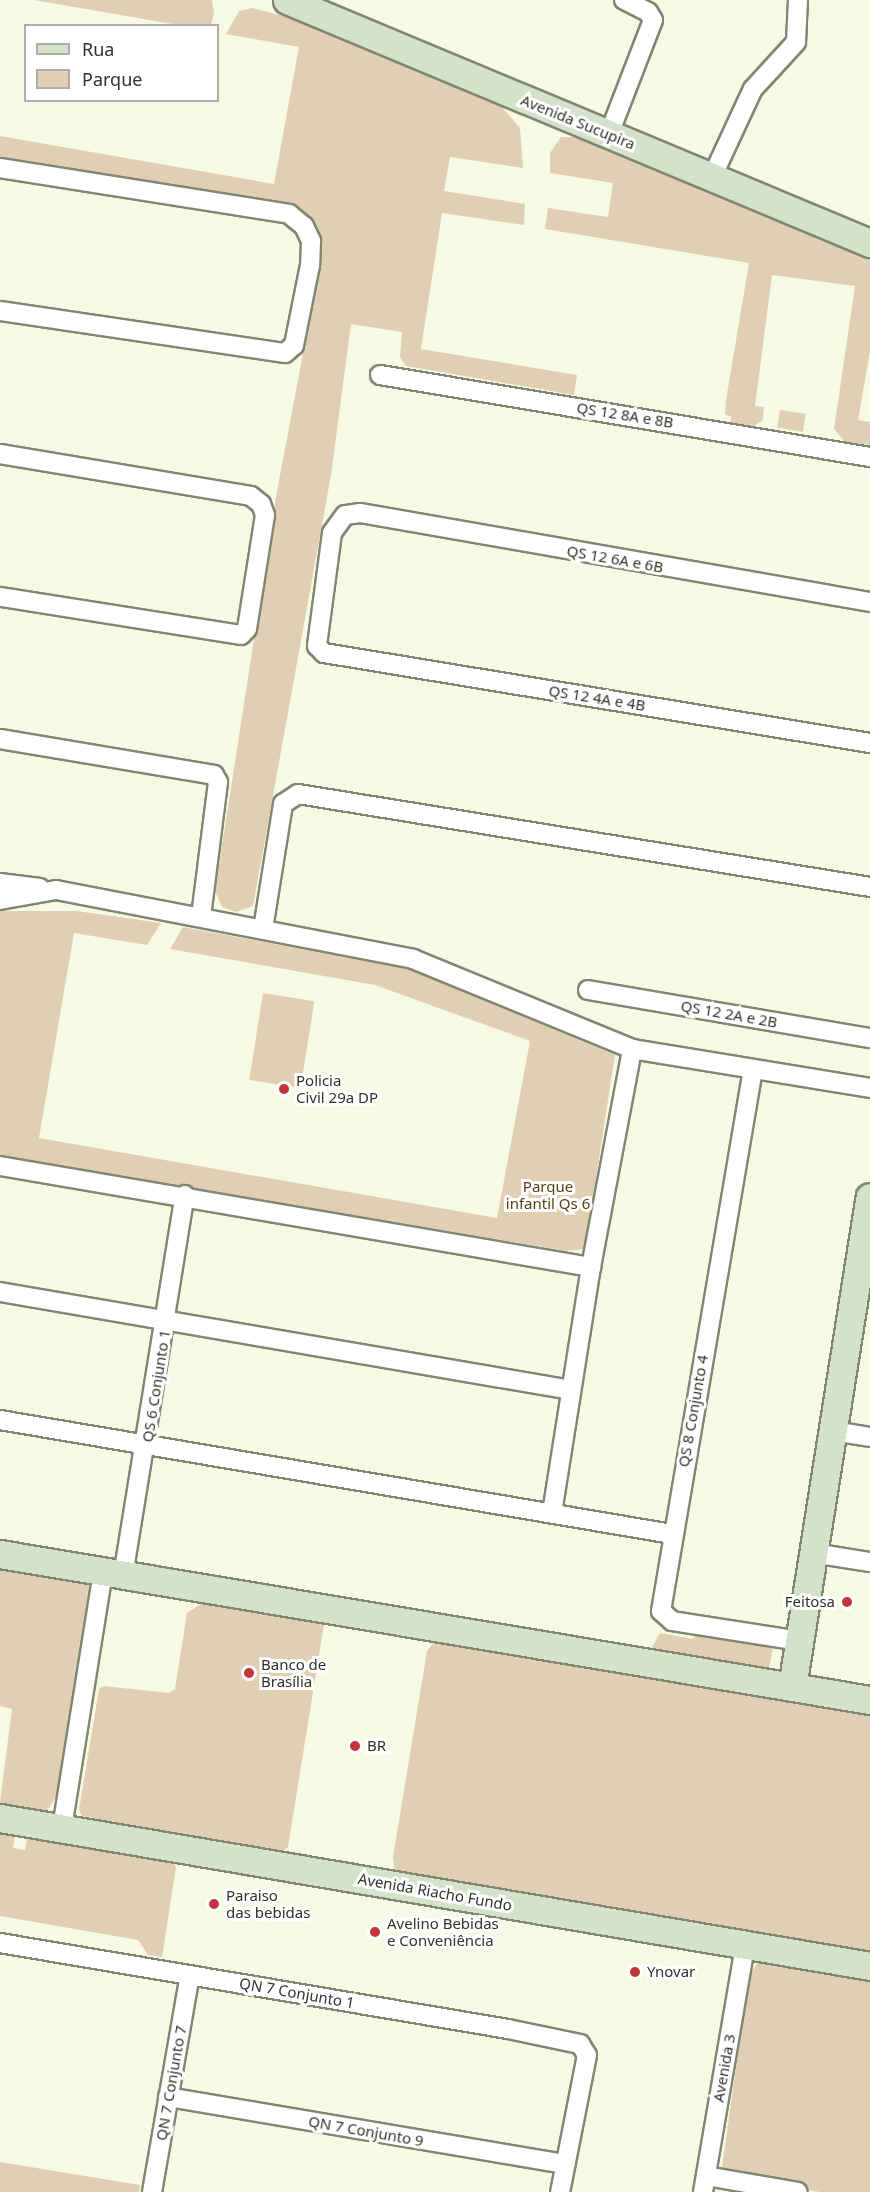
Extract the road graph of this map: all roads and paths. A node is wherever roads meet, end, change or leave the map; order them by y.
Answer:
1 (287, 0) edge
2 (624, 0) edge
3 (798, 0) edge
4 (609, 134) junction
5 (0, 168) edge
6 (713, 175) junction
7 (870, 243) edge
8 (0, 311) edge
9 (380, 375) dead end
10 (0, 454) edge
11 (870, 457) edge
12 (0, 597) edge
13 (870, 602) edge
14 (324, 653) joint
15 (0, 739) edge
16 (870, 743) edge
17 (0, 883) edge
18 (870, 887) edge
19 (56, 890) junction
20 (0, 900) edge
21 (201, 917) junction
22 (263, 929) junction
23 (588, 990) dead end
24 (870, 1038) edge
25 (632, 1049) junction
26 (753, 1069) junction
27 (870, 1088) edge
28 (0, 1166) edge
29 (185, 1195) junction
30 (870, 1197) edge
31 (591, 1267) junction
32 (0, 1292) edge
33 (861, 1306) edge
34 (167, 1321) junction
35 (571, 1390) junction
36 (0, 1420) edge
37 (833, 1431) junction
38 (870, 1437) edge
39 (146, 1445) junction
40 (552, 1513) junction
41 (672, 1534) junction
42 (813, 1553) junction
43 (0, 1554) edge
44 (870, 1562) edge
45 (113, 1574) junction
46 (800, 1641) junction
47 (792, 1687) junction
48 (870, 1700) edge
49 (0, 1818) edge
50 (62, 1828) junction
51 (0, 1943) edge
52 (746, 1945) junction
53 (870, 1966) edge
54 (190, 1975) junction
55 (168, 2097) junction
56 (565, 2164) junction
57 (704, 2184) edge
58 (152, 2192) edge
59 (560, 2192) edge
60 (798, 2192) edge

1 - 4 street, Avenida Sucupira
2 - 4 street
3 - 6 street
4 - 6 street, Avenida Sucupira
5 - 8 street
6 - 7 street, Avenida Sucupira
9 - 11 street, QS 12 8A e 8B
10 - 12 street
13 - 14 street, QS 12 6A e 6B
14 - 16 street, QS 12 4A e 4B
15 - 21 street
17 - 19 street
18 - 22 street
19 - 20 street
19 - 21 street
21 - 22 street
22 - 25 street
23 - 24 street, QS 12 2A e 2B
25 - 26 street
25 - 31 street
26 - 27 street
26 - 41 street, QS 8 Conjunto 4
28 - 29 street
29 - 31 street
29 - 34 street, QS 6 Conjunto 1
30 - 33 street
31 - 35 street
32 - 34 street
33 - 37 street
34 - 35 street
34 - 39 street, QS 6 Conjunto 1
35 - 40 street
36 - 39 street
37 - 38 street
37 - 42 street
39 - 40 street
39 - 45 street, QS 6 Conjunto 1
40 - 41 street
41 - 46 street, QS 8 Conjunto 4
42 - 44 street
42 - 46 street
43 - 45 street
45 - 47 street
45 - 50 street, QS 6 Conjunto 1
46 - 47 street
47 - 48 street
49 - 50 street, Avenida Riacho Fundo
50 - 52 street, Avenida Riacho Fundo
51 - 54 street, QN 7 Conjunto 1
52 - 53 street, Avenida Riacho Fundo
52 - 57 street, Avenida 3
54 - 55 street, QN 7 Conjunto 7
54 - 56 street, QN 7 Conjunto 1
55 - 56 street, QN 7 Conjunto 9
55 - 58 street, QN 7 Conjunto 7
56 - 59 street
57 - 60 street

